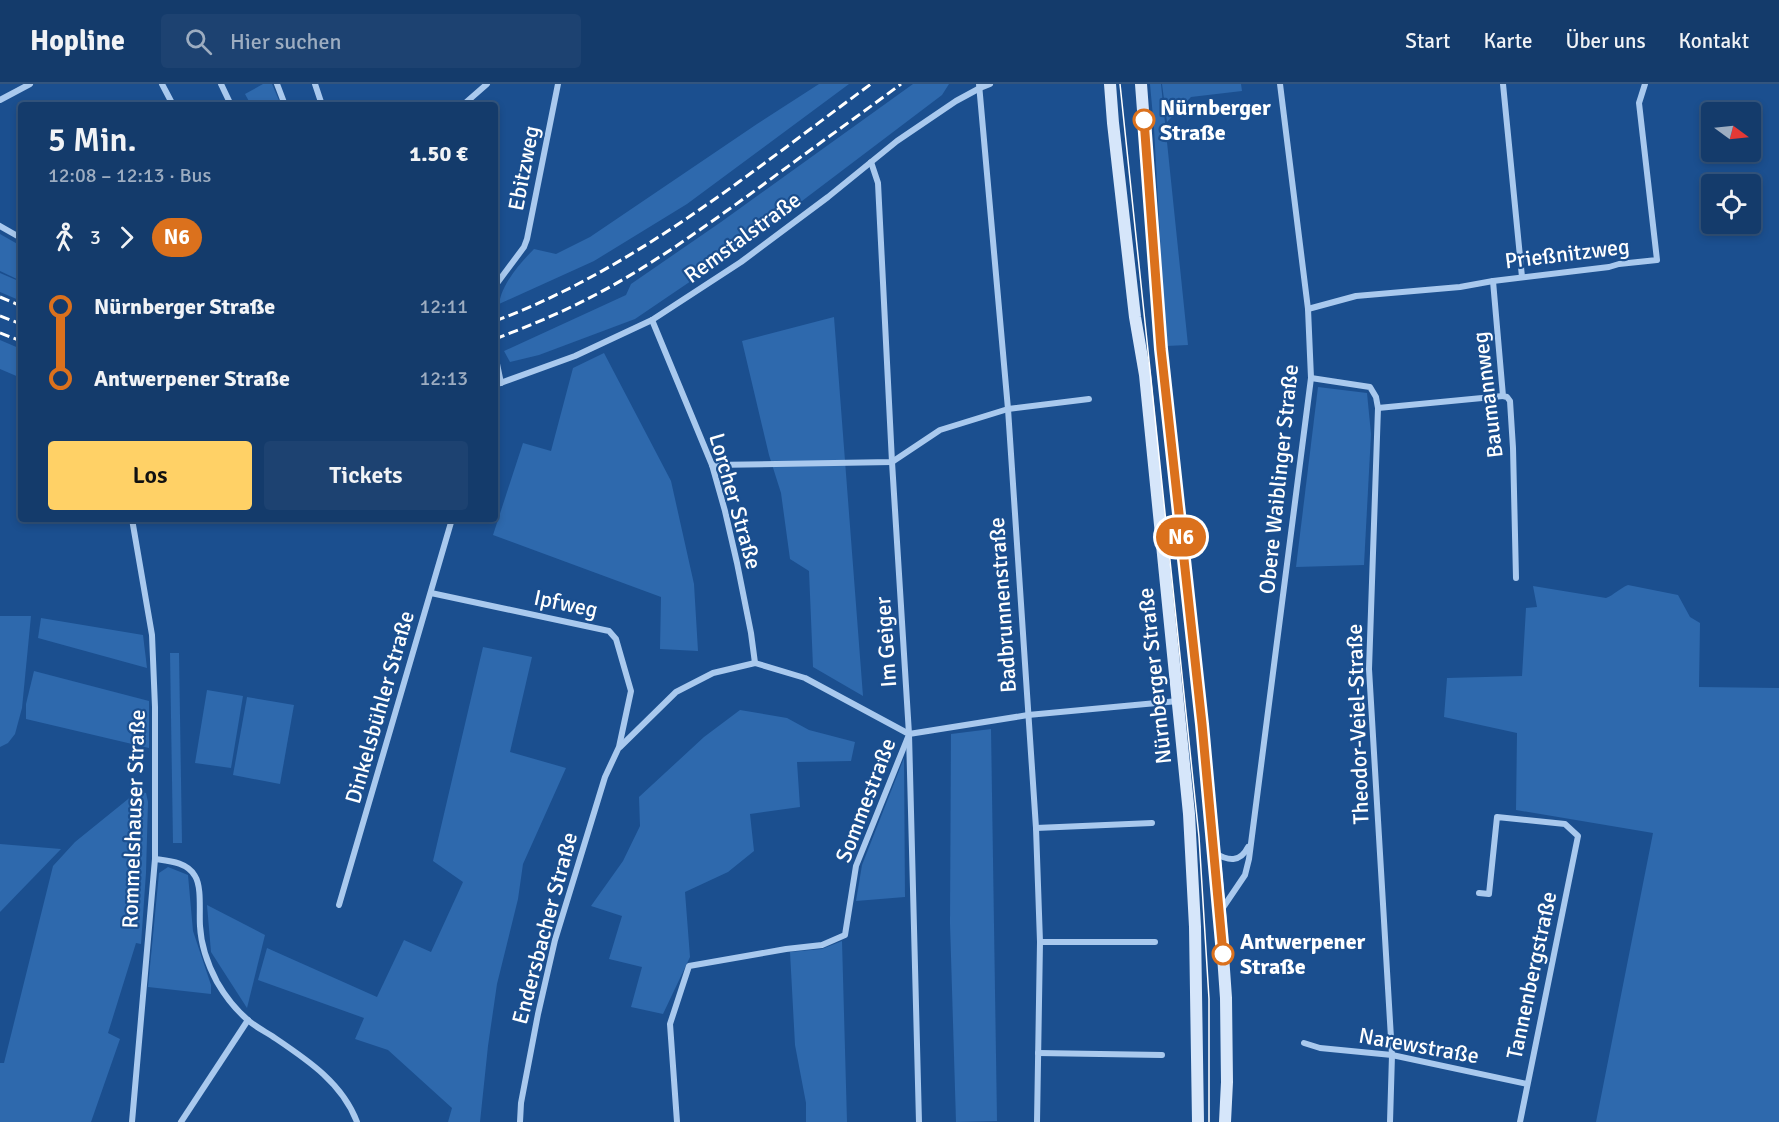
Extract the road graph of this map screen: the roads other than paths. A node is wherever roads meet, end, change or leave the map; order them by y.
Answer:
1 (30, 84) edge
2 (277, 84) edge
3 (315, 84) edge
4 (487, 84) edge
5 (558, 84) edge
6 (990, 84) edge
7 (1110, 84) edge
8 (1141, 84) edge
9 (1280, 84) edge
10 (1503, 84) edge
11 (1645, 84) edge
12 (165, 85) edge
13 (222, 85) edge
14 (979, 86) edge
15 (0, 100) edge
16 (172, 102) edge
17 (230, 102) edge
18 (284, 102) edge
19 (321, 102) edge
20 (466, 102) edge
21 (871, 162) junction
22 (0, 226) edge
23 (18, 236) edge
24 (1522, 277) junction
25 (1493, 281) junction
26 (498, 282) edge
27 (1308, 309) junction
28 (652, 320) junction
29 (1311, 378) junction
30 (498, 384) edge
31 (1503, 396) junction
32 (1089, 399) dead end
33 (1378, 408) junction
34 (1008, 409) junction
35 (892, 462) junction
36 (712, 465) junction
37 (133, 522) edge
38 (451, 522) edge
39 (1516, 578) dead end
40 (431, 593) junction
41 (755, 663) junction
42 (1178, 701) junction
43 (1028, 715) junction
44 (909, 734) junction
45 (619, 747) junction
46 (1152, 823) dead end
47 (1036, 828) junction
48 (1250, 841) junction
49 (1214, 852) junction
50 (154, 859) junction
51 (1479, 893) dead end
52 (339, 905) dead end
53 (1220, 912) junction
54 (1040, 942) junction
55 (1155, 942) dead end
56 (248, 1020) junction
57 (1304, 1043) dead end
58 (1038, 1053) junction
59 (1162, 1055) dead end
60 (1392, 1055) junction
61 (1527, 1084) junction
62 (132, 1122) edge
63 (182, 1122) edge
64 (357, 1122) edge
65 (520, 1122) edge
66 (677, 1122) edge
67 (919, 1122) edge
68 (1037, 1122) edge
69 (1197, 1122) edge
70 (1225, 1122) edge
71 (1390, 1122) edge
72 (1520, 1122) edge

1 - 15 street
2 - 18 street
3 - 19 street
4 - 20 street
5 - 26 street, Ebitzweg
6 - 14 street, Remstalstraße
7 - 42 main road, Nürnberger Straße
8 - 49 main road, Nürnberger Straße
9 - 27 street, Obere Waiblinger Straße
10 - 24 street
11 - 24 street, Prießnitzweg
12 - 16 street
13 - 17 street
14 - 21 street, Remstalstraße
14 - 34 street, Badbrunnenstraße
21 - 28 street, Remstalstraße
21 - 35 street, Im Geiger
22 - 23 street
24 - 25 street, Prießnitzweg
25 - 27 street, Prießnitzweg
25 - 31 street, Baumannweg
27 - 29 street, Obere Waiblinger Straße
28 - 30 street, Remstalstraße
28 - 36 street, Lorcher Straße
29 - 33 street
29 - 48 street, Obere Waiblinger Straße
31 - 33 street
31 - 39 street, Baumannweg
32 - 34 street
33 - 60 street, Theodor-Veiel-Straße
34 - 35 street
34 - 43 street, Badbrunnenstraße
35 - 36 street
35 - 44 street, Im Geiger
36 - 41 street, Lorcher Straße
37 - 50 street, Rommelshauser Straße
38 - 40 street, Dinkelsbühler Straße
40 - 45 street, Ipfweg
40 - 52 street, Dinkelsbühler Straße
41 - 44 street
41 - 45 street
42 - 43 street
42 - 69 main road, Nürnberger Straße
43 - 44 street
43 - 47 street, Badbrunnenstraße
44 - 66 street, Sommestraße
44 - 67 street, Im Geiger
45 - 65 street, Endersbacher Straße
46 - 47 street
47 - 54 street, Badbrunnenstraße
48 - 49 street
48 - 53 street, Obere Waiblinger Straße
49 - 53 main road, Nürnberger Straße
50 - 56 street
50 - 62 street, Rommelshauser Straße
51 - 61 street, Tannenbergstraße
53 - 70 main road, Nürnberger Straße
54 - 55 street
54 - 58 street, Badbrunnenstraße
56 - 63 street
56 - 64 street
57 - 60 street, Narewstraße
58 - 59 street
58 - 68 street, Badbrunnenstraße
60 - 61 street, Narewstraße
60 - 71 street, Theodor-Veiel-Straße
61 - 72 street, Tannenbergstraße

